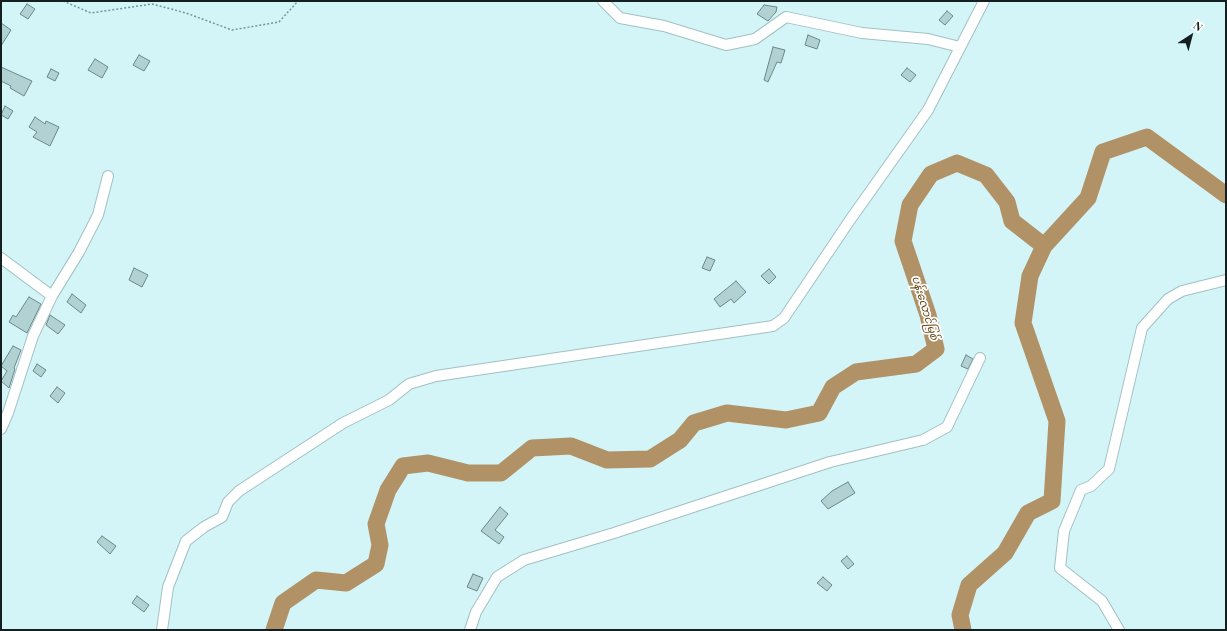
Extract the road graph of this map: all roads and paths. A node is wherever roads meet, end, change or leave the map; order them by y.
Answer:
1 (63, 1) edge
2 (298, 1) edge
3 (604, 1) edge
4 (984, 1) edge
5 (960, 47) junction
6 (108, 176) dead end
7 (1, 258) edge
8 (1226, 280) edge
9 (52, 296) junction
10 (980, 358) dead end
11 (1, 428) edge
12 (162, 630) edge
13 (470, 630) edge
14 (1119, 630) edge

1 - 2 path
3 - 5 street
4 - 5 street
5 - 12 street
6 - 9 street
7 - 9 street
8 - 14 street
9 - 11 street
10 - 13 street

